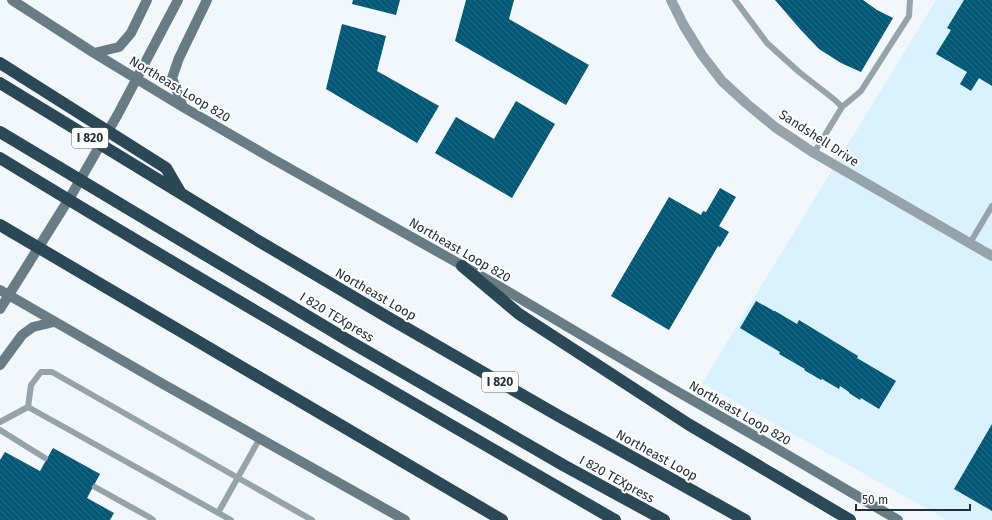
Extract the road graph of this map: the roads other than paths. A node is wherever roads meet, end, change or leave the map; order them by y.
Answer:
1 (12, 0) edge
2 (148, 0) edge
3 (178, 0) edge
4 (207, 0) edge
5 (671, 0) edge
6 (735, 0) edge
7 (910, 0) edge
8 (94, 53) junction
9 (0, 63) edge
10 (0, 83) edge
11 (183, 107) junction
12 (842, 107) junction
13 (0, 132) edge
14 (814, 153) junction
15 (0, 159) edge
16 (180, 193) junction
17 (992, 206) edge
18 (0, 225) edge
19 (970, 243) junction
20 (992, 256) edge
21 (462, 266) junction
22 (0, 290) edge
23 (0, 309) edge
24 (54, 322) junction
25 (0, 366) edge
26 (28, 407) junction
27 (0, 422) edge
28 (0, 430) edge
29 (260, 438) junction
30 (45, 458) dead end
31 (237, 477) junction
32 (95, 487) dead end
33 (218, 513) junction
34 (153, 520) edge
35 (231, 520) edge
36 (312, 520) edge
37 (405, 520) edge
38 (502, 520) edge
39 (615, 520) edge
40 (664, 520) edge
41 (745, 520) edge
42 (850, 520) edge
43 (898, 520) edge

1 - 8 main road, Northeast Loop 820
2 - 8 main road
3 - 23 main road
4 - 11 main road
5 - 14 street, Sandshell Drive
6 - 12 lane
7 - 12 lane
8 - 11 main road, Northeast Loop 820
9 - 16 highway
10 - 16 highway, Northeast Loop / I 820
11 - 21 main road, Northeast Loop 820
12 - 14 lane
13 - 40 highway, I 820 TEXpress
14 - 19 street, Sandshell Drive
15 - 39 highway
16 - 41 highway, Northeast Loop / I 820
17 - 19 lane
18 - 38 highway
19 - 20 street, Sandshell Drive
21 - 42 highway
21 - 43 main road, Northeast Loop 820
22 - 24 main road
24 - 25 main road
24 - 29 main road
26 - 27 lane
26 - 31 lane
26 - 33 lane
28 - 30 lane
29 - 31 lane
29 - 37 main road
31 - 33 lane
31 - 36 lane
32 - 34 lane
33 - 35 lane

